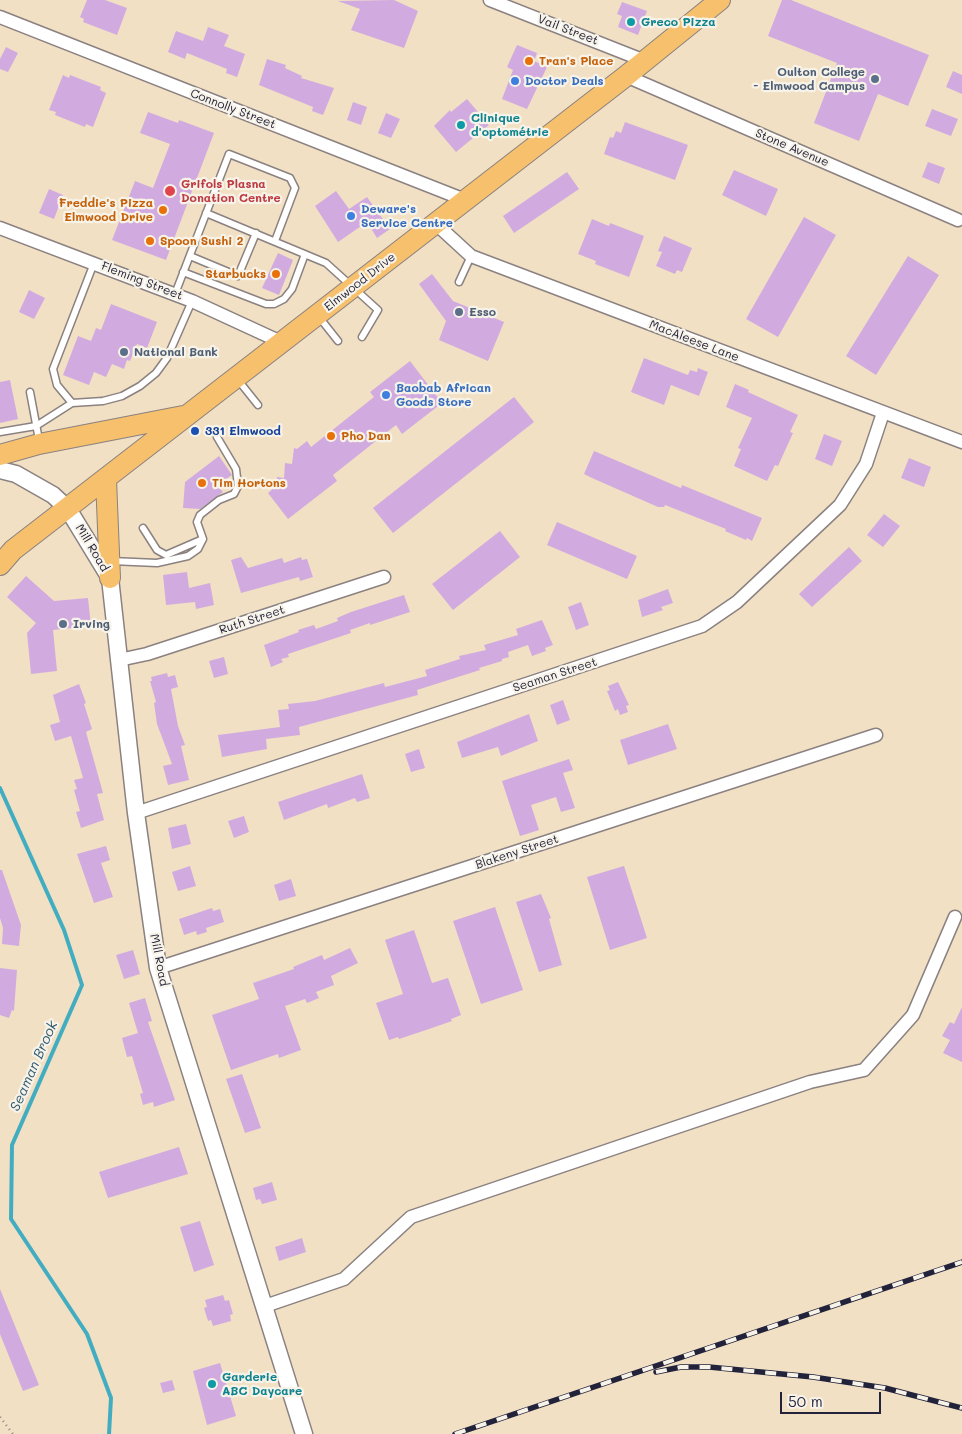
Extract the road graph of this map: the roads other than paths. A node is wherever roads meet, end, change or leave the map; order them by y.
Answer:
1 (490, 0) edge
2 (720, 0) edge
3 (0, 17) edge
4 (645, 61) junction
5 (626, 76) junction
6 (465, 200) junction
7 (206, 214) junction
8 (958, 220) dead end
9 (435, 224) junction
10 (0, 228) edge
11 (256, 233) junction
12 (275, 241) junction
13 (305, 254) junction
14 (190, 256) junction
15 (471, 256) junction
16 (94, 263) junction
17 (184, 272) junction
18 (459, 282) dead end
19 (354, 286) junction
20 (175, 294) junction
21 (192, 301) junction
22 (317, 314) junction
23 (362, 337) dead end
24 (338, 341) dead end
25 (281, 342) junction
26 (236, 378) junction
27 (30, 392) dead end
28 (72, 403) junction
29 (258, 405) dead end
30 (882, 413) junction
31 (188, 415) junction
32 (0, 432) edge
33 (38, 435) junction
34 (217, 437) dead end
35 (962, 442) edge
36 (0, 455) edge
37 (0, 470) edge
38 (106, 479) junction
39 (68, 509) junction
40 (143, 528) dead end
41 (203, 539) junction
42 (4, 553) edge
43 (110, 569) junction
44 (384, 577) dead end
45 (119, 660) junction
46 (876, 735) dead end
47 (136, 813) junction
48 (955, 918) dead end
49 (158, 968) junction
50 (265, 1306) junction
51 (304, 1434) edge

1 - 4 street, Vail Street
2 - 4 main road, Elmwood Drive
3 - 6 street, Connolly Street
4 - 5 main road, Elmwood Drive
5 - 6 main road, Elmwood Drive
5 - 8 street, Stone Avenue
6 - 9 main road, Elmwood Drive
7 - 11 lane
7 - 12 lane
7 - 14 lane
9 - 15 street, MacAleese Lane
9 - 19 main road, Elmwood Drive
10 - 16 street, Fleming Street
11 - 12 lane
11 - 14 lane
12 - 13 lane
13 - 17 lane
13 - 19 lane
14 - 17 lane
15 - 18 lane
15 - 30 street, MacAleese Lane
16 - 20 street, Fleming Street
16 - 28 lane
17 - 20 lane
19 - 22 main road, Elmwood Drive
19 - 23 lane
20 - 21 street, Fleming Street
21 - 25 street, Fleming Street
21 - 28 lane
22 - 24 lane
22 - 25 main road, Elmwood Drive
25 - 26 main road, Elmwood Drive
26 - 29 lane
26 - 31 main road, Elmwood Drive
27 - 33 lane
28 - 33 lane
30 - 35 street, MacAleese Lane
30 - 47 street, Seaman Street
31 - 33 main road
31 - 38 main road, Elmwood Drive
32 - 33 lane
33 - 36 main road
34 - 41 lane
37 - 39 street, Mill Road
38 - 39 main road, Elmwood Drive
38 - 43 main road
39 - 42 main road, Elmwood Drive
39 - 43 street, Mill Road
40 - 41 lane
41 - 43 lane
43 - 45 street, Mill Road
44 - 45 street, Ruth Street
45 - 47 street, Mill Road
46 - 49 street, Blakeny Street
47 - 49 street, Mill Road
48 - 50 street
49 - 50 street, Mill Road
50 - 51 street, Mill Road

